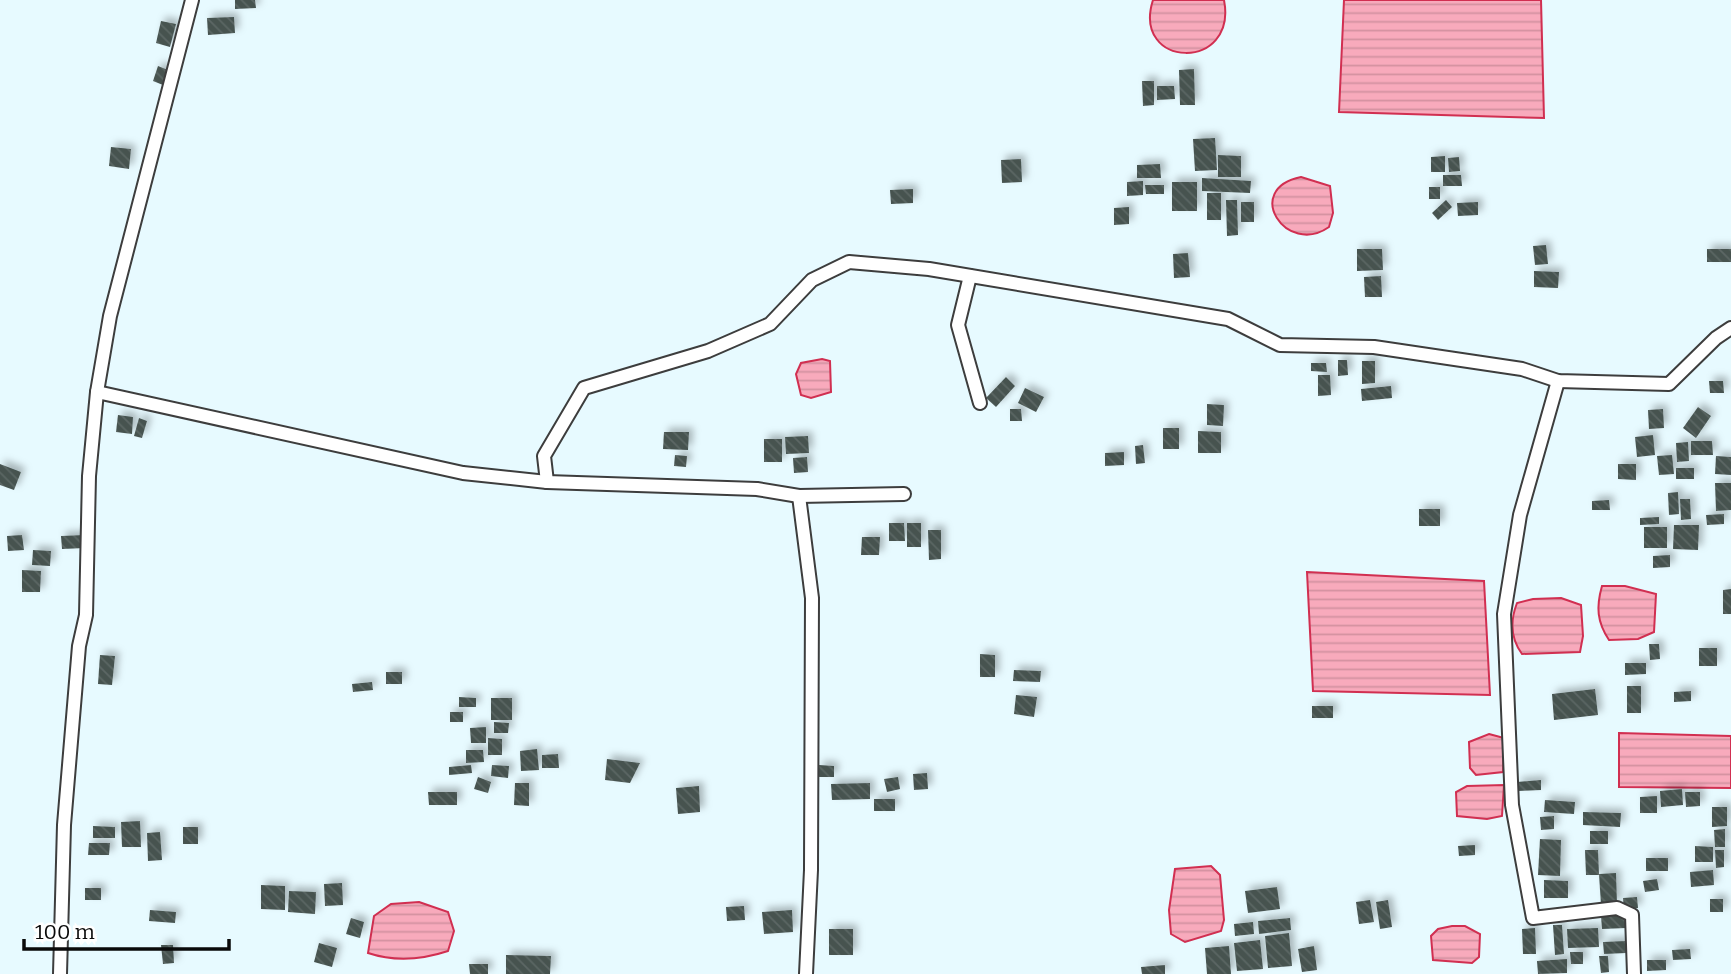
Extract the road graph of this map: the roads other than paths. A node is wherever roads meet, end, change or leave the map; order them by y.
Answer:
1 (192, 0) edge
2 (970, 276) junction
3 (1731, 328) edge
4 (1558, 382) junction
5 (97, 392) junction
6 (980, 403) dead end
7 (547, 482) junction
8 (904, 494) dead end
9 (799, 496) junction
10 (60, 974) edge
11 (806, 974) edge
12 (1634, 974) edge

1 - 5 street
2 - 4 street
2 - 6 street
2 - 7 street
3 - 4 street
4 - 12 street
5 - 7 street
5 - 10 street
7 - 9 street
8 - 9 street
9 - 11 street

